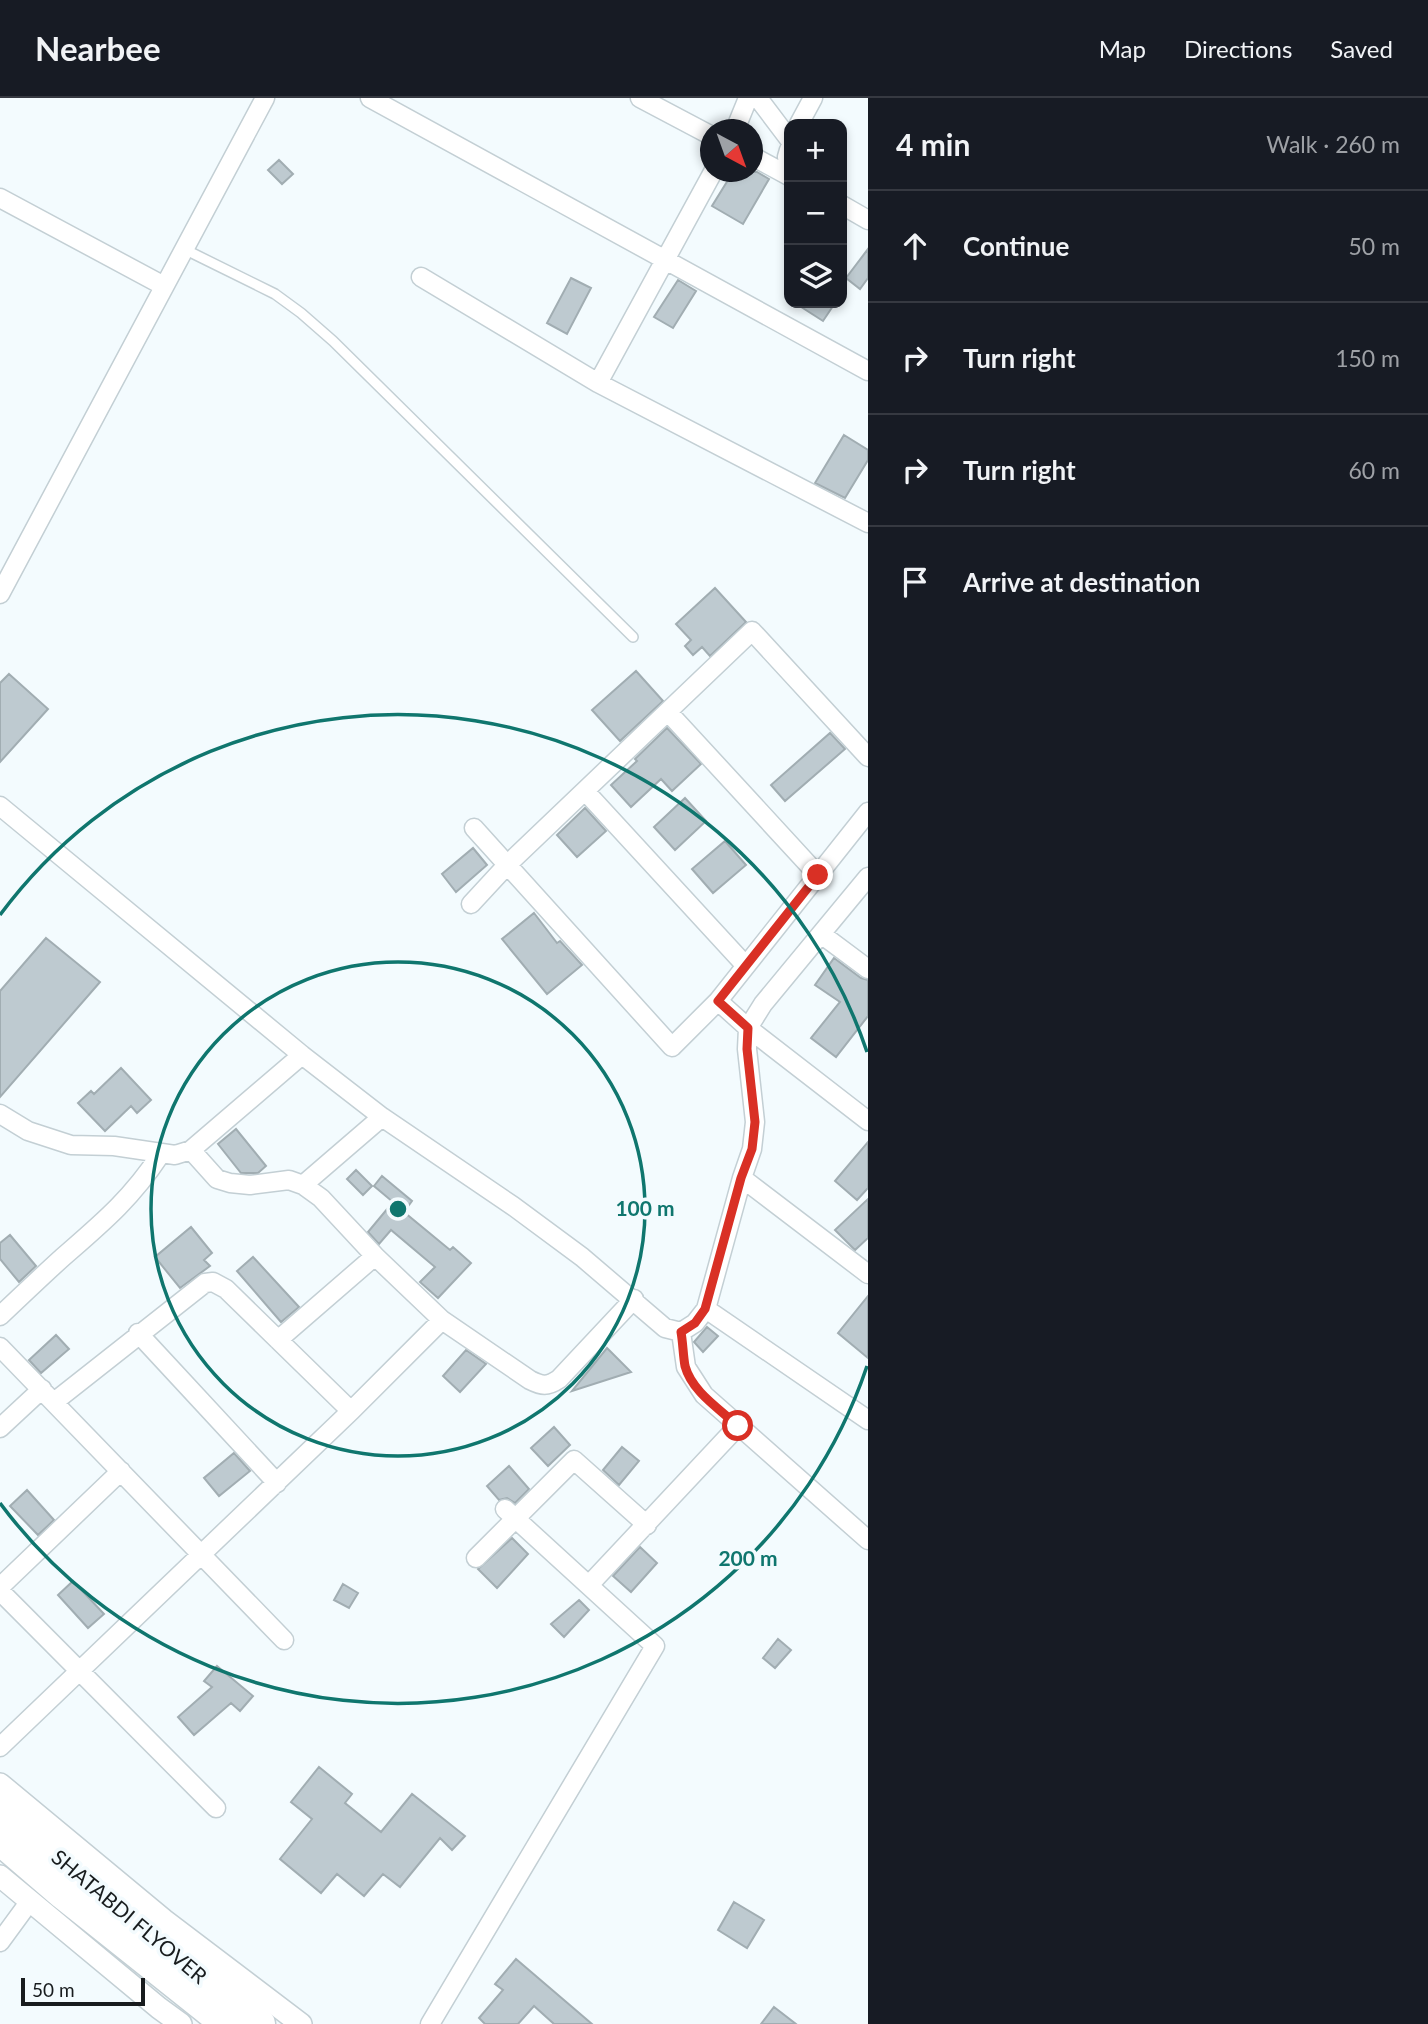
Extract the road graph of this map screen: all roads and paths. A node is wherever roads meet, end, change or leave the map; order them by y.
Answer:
1 (265, 98) edge
2 (370, 98) edge
3 (640, 98) edge
4 (748, 98) edge
5 (758, 98) edge
6 (813, 98) edge
7 (739, 119) edge
8 (802, 119) edge
9 (700, 130) edge
10 (784, 132) edge
11 (763, 162) edge
12 (784, 173) edge
13 (707, 182) edge
14 (0, 198) edge
15 (847, 208) edge
16 (868, 220) edge
17 (184, 249) junction
18 (664, 261) junction
19 (422, 277) dead end
20 (164, 286) junction
21 (868, 371) edge
22 (598, 383) junction
23 (868, 523) edge
24 (0, 594) edge
25 (633, 637) dead end
26 (668, 712) junction
27 (868, 757) edge
28 (585, 791) junction
29 (0, 806) edge
30 (868, 812) edge
31 (474, 828) dead end
32 (507, 865) junction
33 (818, 875) junction
34 (868, 877) edge
35 (471, 904) dead end
36 (821, 934) junction
37 (746, 966) junction
38 (868, 970) edge
39 (718, 1001) junction
40 (748, 1028) junction
41 (302, 1055) junction
42 (0, 1114) edge
43 (382, 1116) junction
44 (868, 1121) edge
45 (191, 1150) junction
46 (160, 1155) junction
47 (741, 1178) junction
48 (303, 1185) junction
49 (375, 1256) junction
50 (868, 1274) edge
51 (634, 1299) junction
52 (705, 1309) junction
53 (0, 1316) edge
54 (442, 1320) junction
55 (681, 1332) junction
56 (138, 1333) junction
57 (278, 1340) junction
58 (0, 1347) edge
59 (48, 1396) junction
60 (352, 1411) junction
61 (868, 1420) edge
62 (738, 1426) junction
63 (0, 1428) edge
64 (121, 1471) junction
65 (277, 1483) junction
66 (510, 1514) junction
67 (647, 1525) junction
68 (868, 1540) edge
69 (202, 1554) junction
70 (476, 1558) dead end
71 (589, 1586) junction
72 (0, 1589) edge
73 (284, 1640) dead end
74 (79, 1672) junction
75 (0, 1747) edge
76 (0, 1784) edge
77 (0, 1807) edge
78 (216, 1808) dead end
79 (0, 1840) edge
80 (0, 1876) edge
81 (30, 1901) junction
82 (0, 1942) edge
83 (181, 2024) edge
84 (226, 2024) edge
85 (260, 2024) edge
86 (300, 2024) edge
87 (430, 2024) edge

1 - 17 street
2 - 18 street
3 - 9 street
4 - 7 street
5 - 10 street
6 - 8 street
11 - 12 street
13 - 18 street
14 - 20 street
15 - 16 street
17 - 20 street
17 - 25 lane
18 - 21 street
18 - 22 street
19 - 22 street
20 - 24 street
22 - 23 street
26 - 27 street
26 - 28 street
26 - 33 street
28 - 32 street
28 - 37 street
29 - 41 street
30 - 33 street
31 - 32 street
32 - 35 street
32 - 39 street
33 - 37 street
34 - 36 street
36 - 38 street
36 - 40 street
37 - 39 street
39 - 40 street
40 - 44 street
40 - 47 street
41 - 43 street
41 - 45 street
42 - 46 street
43 - 48 street
43 - 51 street
45 - 46 street
45 - 48 street
46 - 53 street
47 - 50 street
47 - 52 street
48 - 49 street
49 - 54 street
49 - 57 street
51 - 54 street
51 - 55 street
52 - 55 street
52 - 61 street
54 - 60 street
55 - 62 street
56 - 57 street
56 - 59 street
56 - 65 street
57 - 60 street
58 - 59 street
59 - 63 street
59 - 64 street
60 - 65 street
62 - 67 street
62 - 68 street
64 - 69 street
64 - 72 street
65 - 69 street
66 - 67 street
66 - 70 street
66 - 71 street
67 - 71 street
69 - 73 street
69 - 74 street
71 - 87 street
72 - 74 street
74 - 75 street
74 - 78 street
76 - 86 street
77 - 85 highway, SHATABDI FLYOVER
79 - 84 highway, SHATABDI FLYOVER
80 - 81 street
81 - 82 street
81 - 83 street

